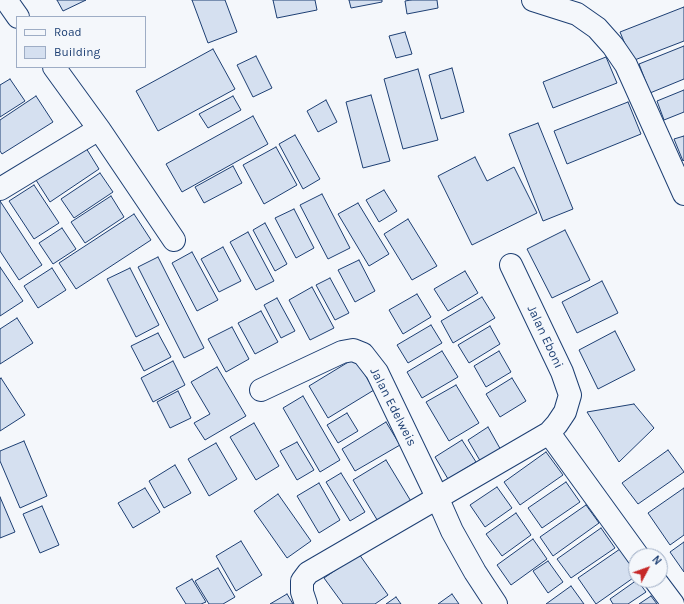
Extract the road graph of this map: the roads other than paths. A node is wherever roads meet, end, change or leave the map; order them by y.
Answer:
1 (6, 0) edge
2 (533, 0) edge
3 (17, 16) edge
4 (55, 68) edge
5 (99, 129) junction
6 (0, 189) edge
7 (684, 194) edge
8 (174, 240) dead end
9 (511, 265) dead end
10 (261, 390) dead end
11 (549, 433) junction
12 (437, 497) junction
13 (632, 548) edge
14 (661, 588) edge
15 (306, 604) edge
16 (496, 604) edge
17 (673, 604) edge

1 - 3 street
2 - 7 street
4 - 5 street
5 - 6 street
5 - 8 street
9 - 11 street, Jalan Eboni
10 - 12 street, Jalan Edelweis
11 - 12 street
11 - 13 street
12 - 15 street
12 - 16 street, Jalan Edelweis
14 - 17 street

